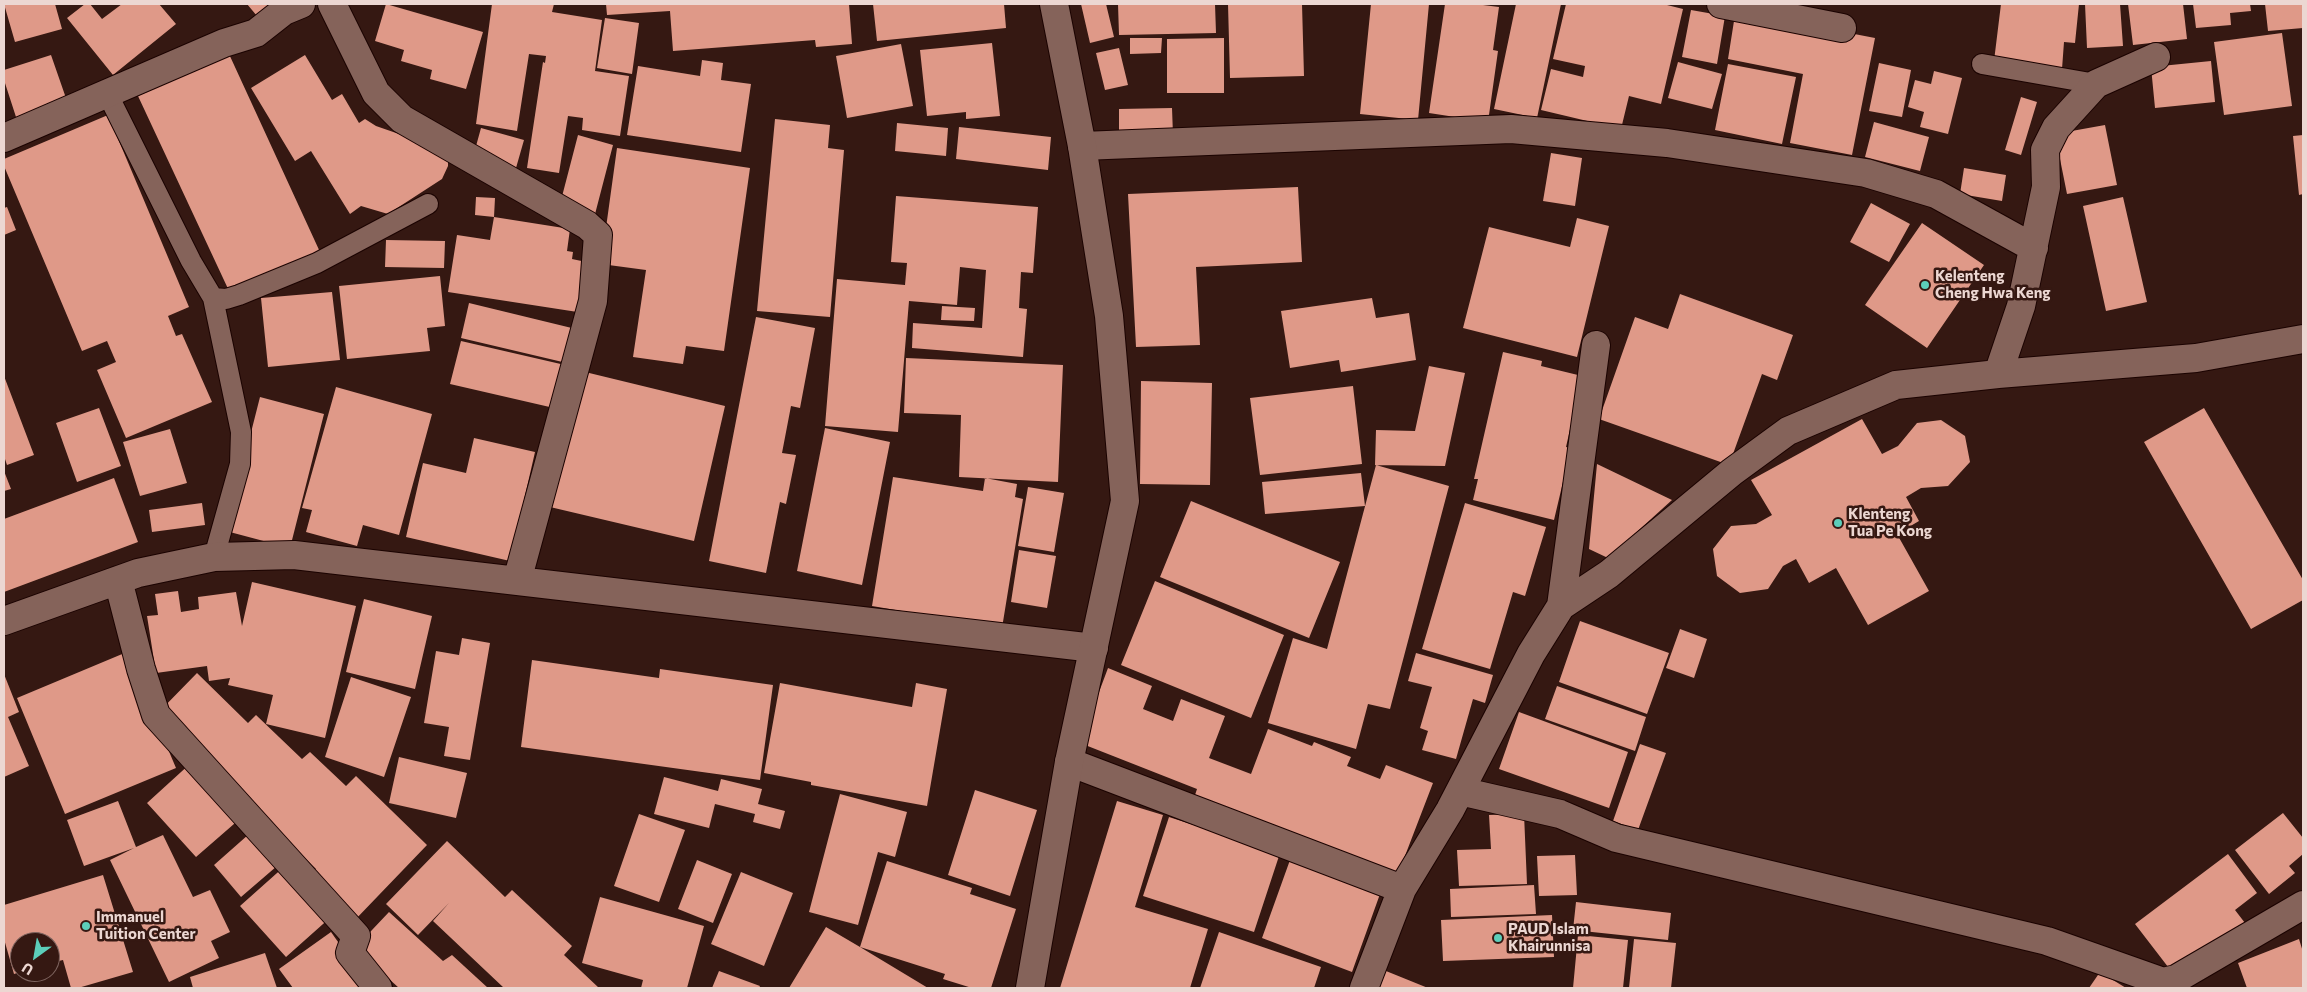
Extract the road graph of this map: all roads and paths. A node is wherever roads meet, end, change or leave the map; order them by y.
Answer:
1 (301, 4) edge
2 (332, 4) edge
3 (1054, 4) edge
4 (1721, 4) edge
5 (1842, 28) dead end
6 (2156, 57) dead end
7 (1982, 64) dead end
8 (2096, 84) junction
9 (108, 95) junction
10 (4, 138) edge
11 (1082, 146) junction
12 (428, 204) dead end
13 (2034, 248) junction
14 (213, 298) junction
15 (2303, 339) edge
16 (1596, 345) dead end
17 (1998, 374) junction
18 (214, 557) junction
19 (118, 580) junction
20 (517, 581) junction
21 (1561, 606) junction
22 (4, 621) edge
23 (1094, 648) junction
24 (1069, 762) junction
25 (1460, 792) junction
26 (1402, 889) junction
27 (2303, 906) edge
28 (378, 988) edge
29 (1030, 988) edge
30 (1364, 988) edge

1 - 9 street
2 - 20 street
3 - 11 street
4 - 5 street
6 - 8 street
7 - 8 lane
8 - 13 street
9 - 10 street
9 - 14 lane
11 - 13 street
11 - 23 street
12 - 14 lane
13 - 17 street
14 - 18 lane
15 - 17 street
16 - 21 street
17 - 21 street
18 - 19 street
18 - 20 street
19 - 22 street
19 - 28 street
20 - 23 street
21 - 25 street
23 - 24 street
24 - 26 street
24 - 29 street
25 - 26 street
25 - 27 street
26 - 30 street

